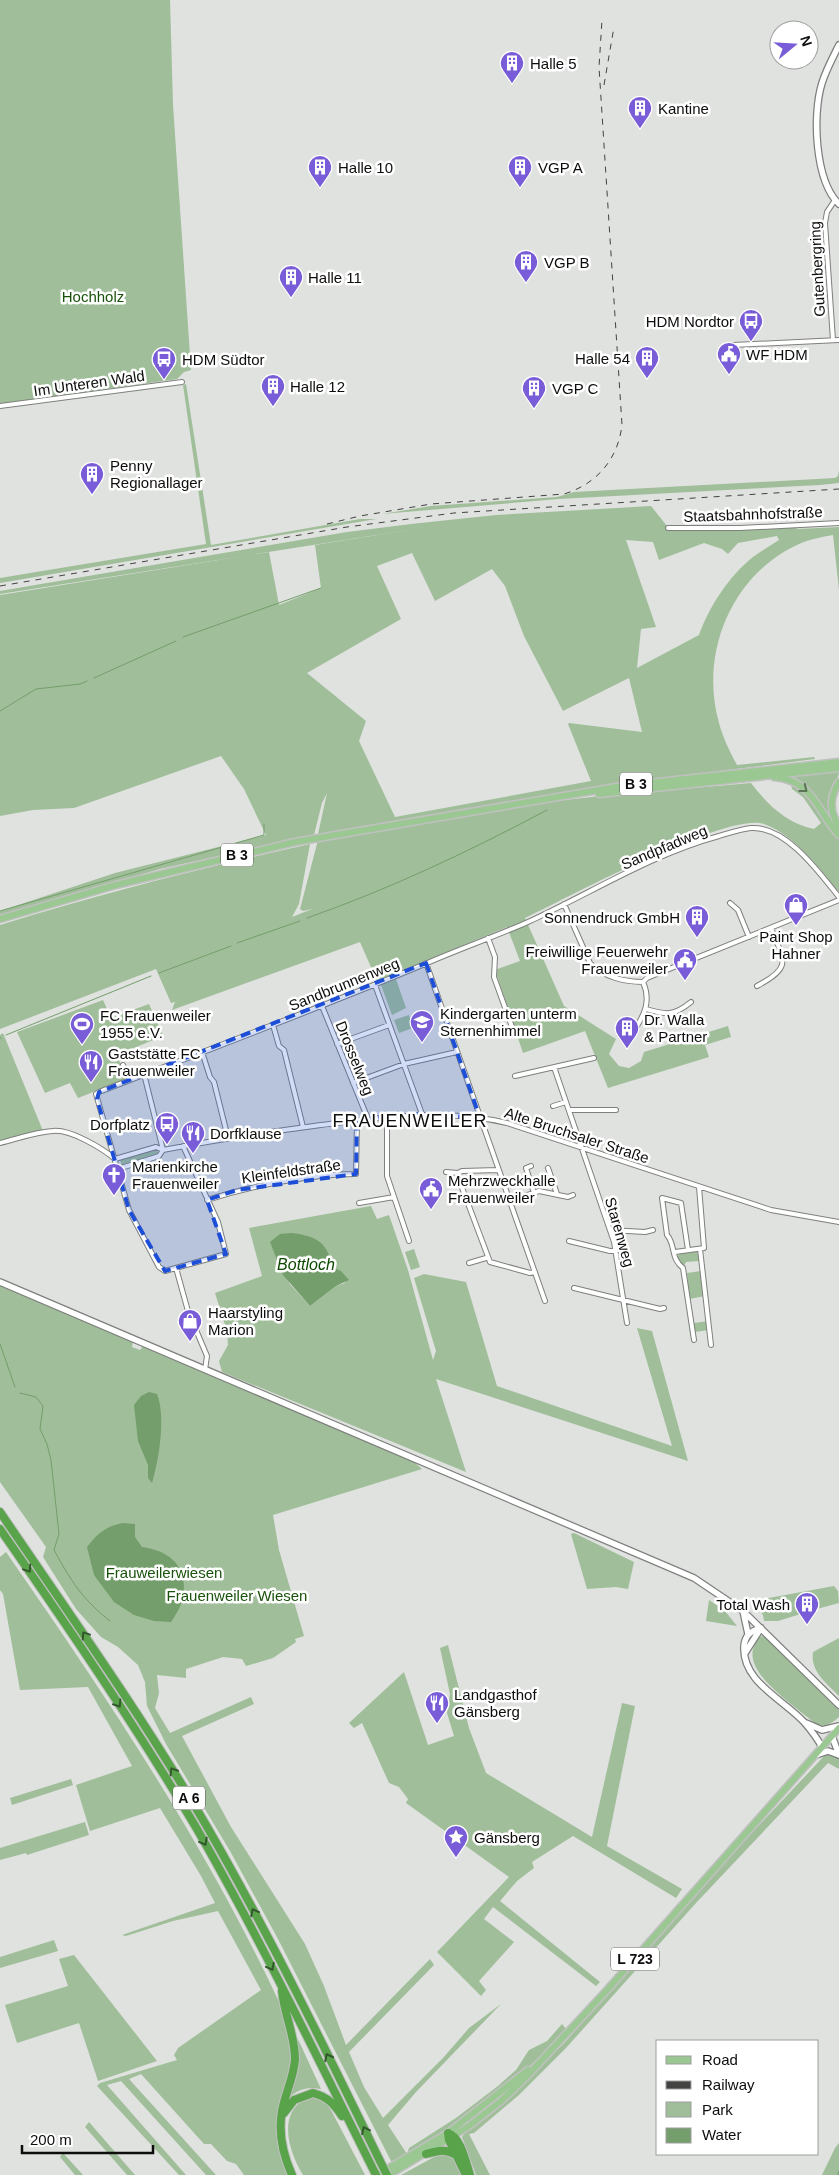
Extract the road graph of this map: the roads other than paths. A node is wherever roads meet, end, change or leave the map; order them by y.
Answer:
1 (839, 45) edge
2 (837, 202) edge
3 (833, 340) junction
4 (839, 340) edge
5 (733, 345) dead end
6 (182, 382) dead end
7 (0, 406) edge
8 (839, 523) edge
9 (668, 528) dead end
10 (839, 762) edge
11 (839, 768) edge
12 (758, 776) junction
13 (839, 782) edge
14 (479, 810) junction
15 (839, 826) edge
16 (839, 835) edge
17 (839, 898) edge
18 (730, 903) dead end
19 (564, 904) junction
20 (0, 919) edge
21 (771, 928) junction
22 (749, 937) junction
23 (488, 938) junction
24 (426, 963) junction
25 (643, 982) junction
26 (375, 985) junction
27 (757, 986) dead end
28 (691, 1002) dead end
29 (322, 1006) junction
30 (646, 1009) junction
31 (273, 1025) junction
32 (389, 1025) junction
33 (512, 1027) dead end
34 (635, 1029) dead end
35 (337, 1044) junction
36 (202, 1052) junction
37 (457, 1052) junction
38 (594, 1058) dead end
39 (404, 1064) junction
40 (123, 1065) dead end
41 (554, 1067) junction
42 (144, 1074) junction
43 (515, 1076) dead end
44 (130, 1080) junction
45 (353, 1083) junction
46 (566, 1102) junction
47 (554, 1106) dead end
48 (569, 1110) junction
49 (616, 1110) dead end
50 (422, 1114) junction
51 (387, 1118) junction
52 (480, 1118) junction
53 (368, 1119) junction
54 (357, 1120) junction
55 (302, 1127) junction
56 (228, 1138) junction
57 (0, 1143) edge
58 (183, 1146) junction
59 (582, 1148) junction
60 (162, 1150) junction
61 (115, 1159) junction
62 (531, 1166) dead end
63 (548, 1168) dead end
64 (118, 1169) junction
65 (498, 1170) junction
66 (446, 1172) dead end
67 (458, 1173) junction
68 (699, 1187) junction
69 (534, 1193) junction
70 (557, 1194) junction
71 (573, 1195) dead end
72 (394, 1196) junction
73 (208, 1200) junction
74 (510, 1201) junction
75 (359, 1203) dead end
76 (839, 1222) edge
77 (610, 1230) junction
78 (652, 1230) dead end
79 (409, 1240) dead end
80 (569, 1241) dead end
81 (700, 1248) junction
82 (688, 1250) junction
83 (616, 1251) junction
84 (675, 1252) junction
85 (486, 1258) junction
86 (469, 1264) dead end
87 (176, 1268) junction
88 (535, 1272) junction
89 (0, 1282) edge
90 (574, 1288) dead end
91 (624, 1300) junction
92 (545, 1301) dead end
93 (664, 1308) dead end
94 (627, 1323) dead end
95 (694, 1340) dead end
96 (711, 1345) dead end
97 (205, 1370) junction
98 (0, 1512) edge
99 (0, 1529) edge
100 (743, 1611) junction
101 (761, 1628) junction
102 (748, 1634) junction
103 (745, 1654) junction
104 (839, 1705) edge
105 (803, 1721) junction
106 (839, 1727) edge
107 (832, 1736) junction
108 (822, 1747) junction
109 (816, 1755) junction
110 (839, 1755) edge
111 (282, 1987) junction
112 (281, 2120) junction
113 (450, 2136) junction
114 (357, 2137) junction
115 (426, 2154) junction
116 (457, 2156) junction
117 (292, 2174) edge
118 (377, 2175) edge
119 (388, 2175) edge
120 (466, 2175) edge
121 (470, 2175) edge

1 - 2 main road, Gutenbergring
2 - 3 street, Gutenbergring
3 - 4 street
3 - 5 street
6 - 7 street, Im Unteren Wald
8 - 9 street, Staatsbahnhofstraße
10 - 14 main road, B 3
11 - 12 main road, B 3
12 - 14 main road, B 3
12 -> 16 main road
13 - 15 main road
14 - 20 main road, B 3
17 - 19 street, Sandpfadweg
17 - 21 street
18 - 22 street
19 - 23 street, Sandbrunnenweg
19 - 25 street
21 - 22 street
21 - 27 street
22 - 25 street
23 - 24 street, Sandbrunnenweg
23 - 33 street
24 - 26 street, Sandbrunnenweg
24 - 37 street
25 - 30 street
26 - 29 street, Sandbrunnenweg
26 - 32 street
28 - 30 street
29 - 31 street, Sandbrunnenweg
29 - 35 street, Drosselweg
30 - 34 street
31 - 36 street, Sandbrunnenweg
31 - 55 street
32 - 35 street
32 - 39 street
35 - 45 street, Drosselweg
36 - 42 street, Sandbrunnenweg
36 - 56 street
37 - 39 street
37 - 52 street
38 - 41 street
39 - 45 street
39 - 50 street
40 - 44 street
41 - 43 street
41 - 46 street, Starenweg
42 - 44 street, Sandbrunnenweg
42 - 60 street
44 - 61 street, Sandbrunnenweg
45 - 53 street, Drosselweg
46 - 47 street
46 - 48 street, Starenweg
48 - 49 street
48 - 59 street, Starenweg
50 - 51 street, Alte Bruchsaler Straße
50 - 52 street, Alte Bruchsaler Straße
51 - 53 street, Alte Bruchsaler Straße
51 - 72 street
52 - 59 street, Alte Bruchsaler Straße
52 - 65 street
53 - 54 street, Alte Bruchsaler Straße
54 - 55 street, Alte Bruchsaler Straße
54 - 73 street, Kleinfeldstraße
55 - 56 street, Alte Bruchsaler Straße
56 - 58 street, Alte Bruchsaler Straße
57 - 61 street
58 - 60 street
58 - 73 street
59 - 68 street, Alte Bruchsaler Straße
59 - 77 street, Starenweg
60 - 61 street
60 - 64 street
61 - 64 street
62 - 69 street
63 - 70 street
64 - 87 street
65 - 67 street
65 - 74 street
66 - 67 street
67 - 85 street
68 - 76 street, Alte Bruchsaler Straße
68 - 81 street
69 - 70 street
69 - 74 street
70 - 71 street
72 - 75 street
72 - 79 street
73 - 87 street
74 - 88 street
77 - 78 street
77 - 83 street, Starenweg
80 - 83 street
81 - 82 street
81 - 96 street
82 - 84 street
82 - 84 street
83 - 91 street, Starenweg
84 - 95 street
85 - 86 street
85 - 88 street
87 - 97 street
88 - 92 street
89 - 97 main road
90 - 91 street
91 - 93 street
91 - 94 street, Starenweg
97 - 100 main road
119 -> 98 highway, A 6, bridge
99 -> 111 highway, A 6
100 - 101 main road
100 - 102 main road
101 - 102 main road
101 - 103 main road
101 - 104 main road
102 - 103 main road
103 - 105 main road
105 - 106 main road
105 - 108 main road
106 - 107 main road, L 723
107 - 108 main road, L 723
107 - 110 main road
108 - 109 main road, L 723
109 - 110 main road
109 - 113 main road, L 723
111 - 112 highway
111 - 114 highway, A 6
112 - 114 highway
112 - 117 highway
113 - 115 main road, L 723
113 - 116 highway
113 - 118 main road, L 723
113 - 121 highway
114 - 118 highway, A 6
115 - 116 highway
115 - 119 main road
116 - 120 highway

